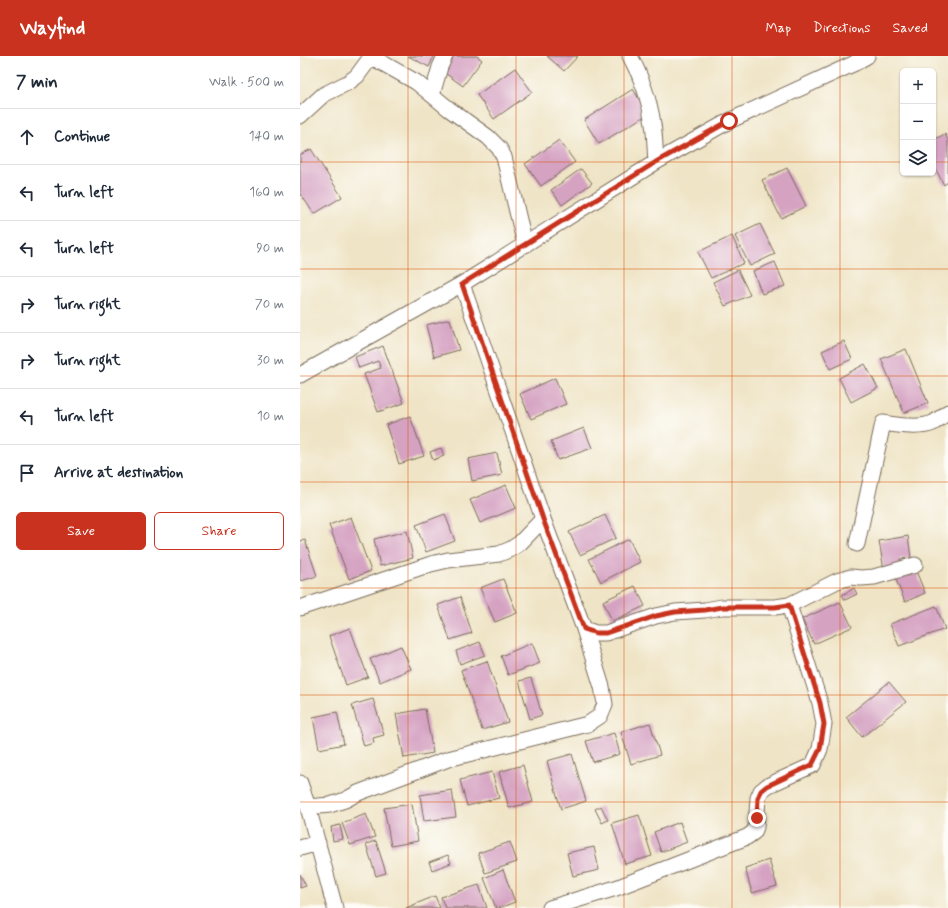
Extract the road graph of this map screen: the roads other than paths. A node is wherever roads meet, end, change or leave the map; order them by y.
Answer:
1 (371, 56) edge
2 (445, 56) edge
3 (630, 56) edge
4 (867, 56) edge
5 (432, 95) junction
6 (300, 116) edge
7 (656, 162) junction
8 (525, 245) junction
9 (462, 284) junction
10 (300, 375) edge
11 (948, 412) edge
12 (543, 519) junction
13 (858, 544) dead end
14 (915, 565) dead end
15 (789, 605) junction
16 (300, 608) edge
17 (584, 629) junction
18 (300, 783) edge
19 (308, 807) junction
20 (318, 843) junction
21 (300, 848) edge
22 (335, 908) edge
23 (550, 908) edge

1 - 5 street
1 - 6 street
2 - 5 street
3 - 7 street
4 - 7 street
5 - 8 street
7 - 8 street
8 - 9 street
9 - 10 street
9 - 12 street
11 - 13 street
12 - 16 street
12 - 17 street
14 - 15 street
15 - 17 street
15 - 23 street
17 - 19 street
18 - 19 street
19 - 20 street
20 - 21 street
20 - 22 street

